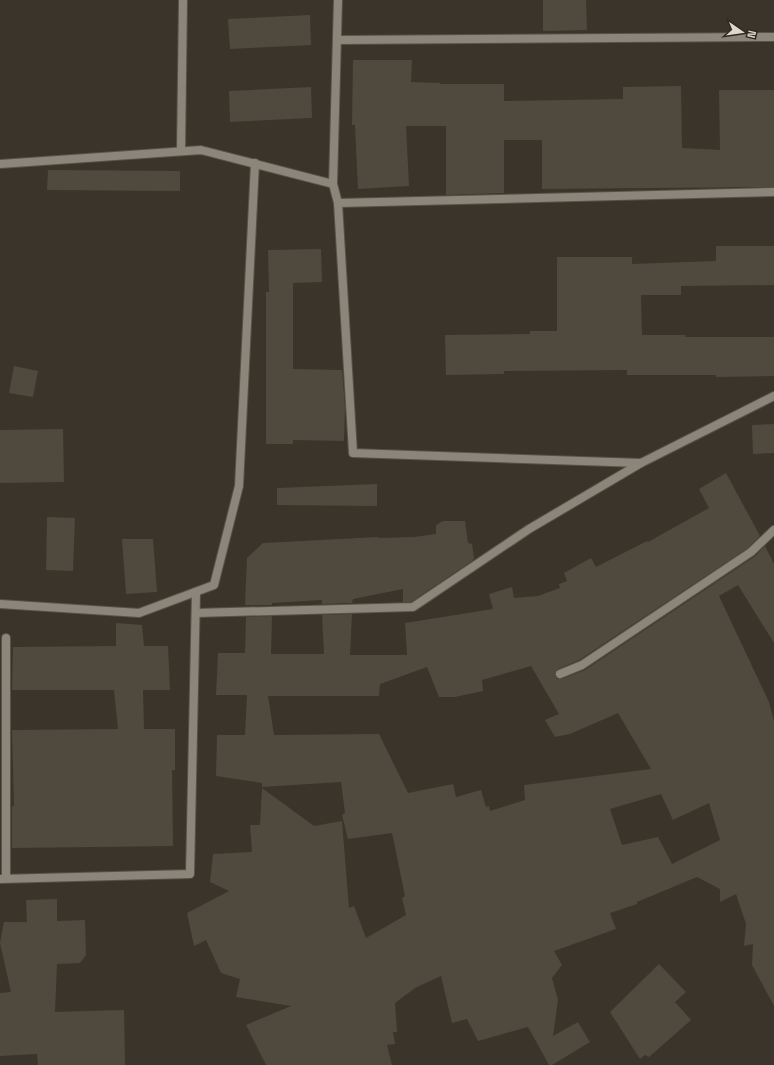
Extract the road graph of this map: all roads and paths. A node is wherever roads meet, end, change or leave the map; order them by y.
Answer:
1 (183, 0) edge
2 (338, 0) edge
3 (774, 37) edge
4 (337, 40) junction
5 (181, 151) junction
6 (0, 164) edge
7 (255, 164) junction
8 (333, 184) junction
9 (774, 192) edge
10 (338, 203) junction
11 (774, 396) edge
12 (641, 464) junction
13 (774, 530) edge
14 (196, 592) junction
15 (0, 604) edge
16 (196, 613) junction
17 (6, 638) dead end
18 (560, 674) dead end
19 (3, 879) edge

1 - 5 street
2 - 4 street
3 - 4 street
4 - 8 street
5 - 6 street
5 - 7 street
7 - 8 street
7 - 14 street
8 - 10 street
9 - 10 street
10 - 12 street
11 - 12 street
12 - 16 street
13 - 18 street
14 - 15 street
14 - 16 street
16 - 19 street
17 - 19 street

